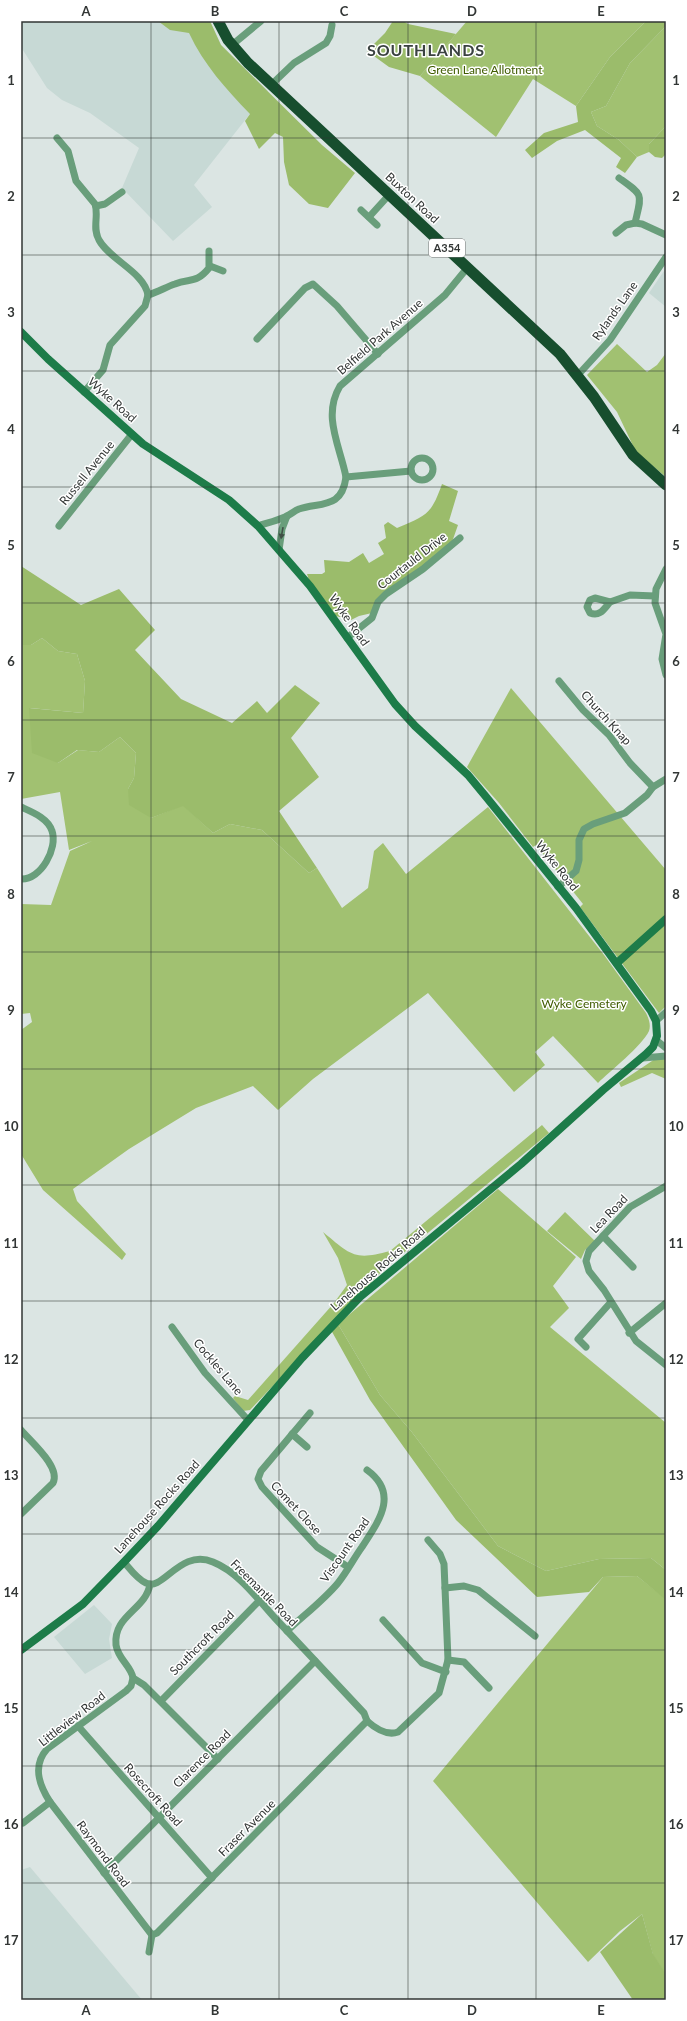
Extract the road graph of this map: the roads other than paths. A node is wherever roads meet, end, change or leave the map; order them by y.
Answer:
1 (218, 21) edge
2 (261, 21) edge
3 (332, 25) dead end
4 (232, 45) junction
5 (271, 85) junction
6 (57, 138) dead end
7 (619, 178) dead end
8 (122, 192) dead end
9 (389, 195) junction
10 (96, 206) junction
11 (361, 210) dead end
12 (368, 217) junction
13 (635, 223) junction
14 (376, 225) dead end
15 (616, 232) dead end
16 (666, 235) edge
17 (209, 251) dead end
18 (666, 257) edge
19 (210, 266) junction
20 (468, 267) junction
21 (223, 271) dead end
22 (148, 295) junction
23 (21, 332) edge
24 (257, 339) dead end
25 (378, 354) junction
26 (578, 375) junction
27 (84, 392) junction
28 (132, 434) junction
29 (411, 471) dead end
30 (346, 477) junction
31 (666, 485) edge
32 (287, 516) junction
33 (59, 526) dead end
34 (258, 526) junction
35 (460, 538) dead end
36 (279, 550) junction
37 (666, 569) edge
38 (655, 596) junction
39 (610, 602) dead end
40 (666, 634) edge
41 (347, 638) junction
42 (666, 675) edge
43 (559, 681) dead end
44 (666, 779) edge
45 (653, 787) junction
46 (21, 807) edge
47 (21, 879) edge
48 (558, 887) junction
49 (666, 919) edge
50 (618, 963) junction
51 (666, 1012) edge
52 (656, 1021) junction
53 (656, 1040) junction
54 (666, 1048) edge
55 (666, 1056) edge
56 (643, 1058) junction
57 (666, 1186) edge
58 (603, 1236) junction
59 (633, 1267) dead end
60 (611, 1302) junction
61 (666, 1303) edge
62 (172, 1327) dead end
63 (629, 1333) junction
64 (586, 1347) dead end
65 (666, 1365) edge
66 (310, 1413) dead end
67 (248, 1420) junction
68 (21, 1430) edge
69 (292, 1434) junction
70 (307, 1447) dead end
71 (367, 1470) dead end
72 (21, 1514) edge
73 (428, 1540) dead end
74 (124, 1562) junction
75 (348, 1567) junction
76 (150, 1584) junction
77 (445, 1588) junction
78 (259, 1601) junction
79 (383, 1620) dead end
80 (287, 1631) junction
81 (535, 1636) dead end
82 (21, 1650) edge
83 (448, 1660) junction
84 (315, 1661) junction
85 (446, 1672) junction
86 (133, 1678) junction
87 (489, 1688) dead end
88 (161, 1701) junction
89 (367, 1722) junction
90 (78, 1726) junction
91 (218, 1759) junction
92 (40, 1784) joint
93 (50, 1802) junction
94 (159, 1818) junction
95 (23, 1823) dead end
96 (104, 1873) junction
97 (212, 1878) junction
98 (152, 1935) junction
99 (149, 1952) dead end

1 - 4 highway, Buxton Road / A354
2 - 4 street
3 - 5 street
4 - 5 highway, Buxton Road / A354
5 - 9 highway, Buxton Road / A354
6 - 10 street
7 - 13 street
8 - 10 street
9 - 12 street
9 - 20 highway, Buxton Road / A354
10 - 22 street
11 - 12 street
12 - 14 street
13 - 15 street
13 - 16 street
17 - 19 street
18 - 26 street, Rylands Lane
19 - 21 street
19 - 22 street
20 - 25 street, Belfield Park Avenue
20 - 26 highway, Buxton Road / A354
22 - 27 street
23 - 27 main road, Wyke Road
24 - 25 street
25 - 30 street, Belfield Park Avenue
26 - 31 highway, Buxton Road / A354
27 - 28 main road, Wyke Road
28 - 33 street, Russell Avenue
28 - 34 main road, Wyke Road
29 - 30 street
30 - 32 street
32 - 34 street
32 -> 36 street
34 - 36 main road, Wyke Road
35 - 41 street, Courtauld Drive
36 - 41 main road, Wyke Road
37 - 38 street
38 - 39 street
38 - 40 street
40 - 42 street
41 - 48 main road, Wyke Road
43 - 45 street, Church Knap
44 - 45 street
45 - 48 street
46 - 47 street
48 - 50 main road, Wyke Road
49 - 50 main road
50 - 52 main road
51 - 52 street
52 - 53 main road
53 - 54 street
53 - 56 main road, Lanehouse Rocks Road
55 - 56 street
56 - 67 main road, Lanehouse Rocks Road
57 - 58 street, Lea Road
58 - 59 street
58 - 60 street, Lea Road
60 - 63 street
60 - 64 street
61 - 63 street
62 - 67 street, Cockles Lane
63 - 65 street
66 - 69 street, Comet Close
67 - 74 main road, Lanehouse Rocks Road
68 - 72 street
69 - 70 street
69 - 75 street, Comet Close
71 - 75 street, Viscount Road
73 - 77 street
74 - 76 street
74 - 82 main road, Lanehouse Rocks Road
75 - 80 street, Viscount Road
76 - 78 street, Freemantle Road
76 - 86 street
77 - 81 street
77 - 83 street
78 - 80 street, Freemantle Road
78 - 88 street, Southcroft Road
79 - 85 street
80 - 84 street, Freemantle Road
83 - 85 street
83 - 87 street
84 - 89 street, Freemantle Road
84 - 91 street, Clarence Road
85 - 89 street
86 - 88 street
86 - 90 street, Littleview Road
88 - 91 street
89 - 97 street, Fraser Avenue
90 - 92 street, Littleview Road
90 - 94 street, Rosecroft Road
91 - 94 street, Clarence Road
92 - 93 street, Raymond Road
93 - 95 street
93 - 96 street, Raymond Road
94 - 96 street, Clarence Road
94 - 97 street, Rosecroft Road
96 - 98 street, Raymond Road
97 - 98 street, Fraser Avenue
98 - 99 street

